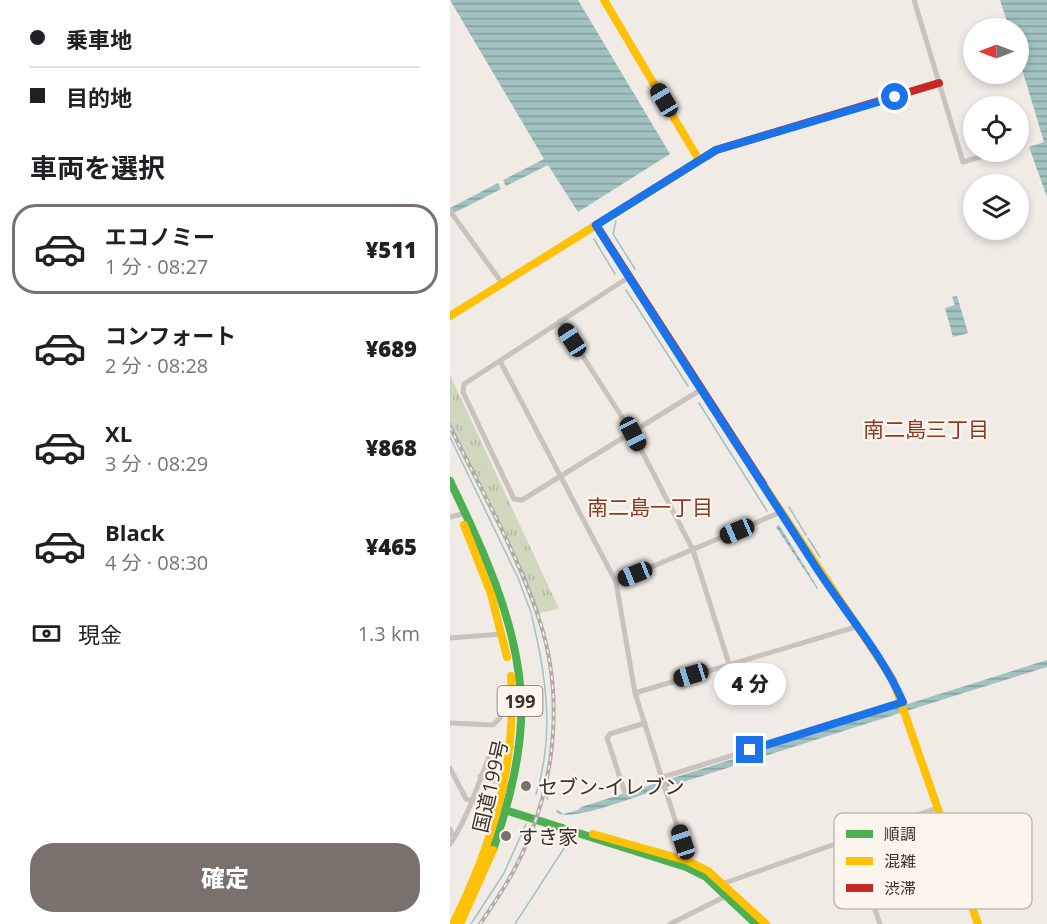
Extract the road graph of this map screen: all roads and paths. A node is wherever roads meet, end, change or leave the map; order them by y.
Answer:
1 (604, 0) edge
2 (914, 0) edge
3 (939, 83) junction
4 (699, 160) junction
5 (963, 162) edge
6 (453, 213) edge
7 (596, 225) junction
8 (629, 277) junction
9 (502, 283) junction
10 (450, 316) edge
11 (560, 321) junction
12 (500, 361) junction
13 (702, 389) junction
14 (633, 434) junction
15 (561, 477) junction
16 (450, 481) edge
17 (450, 494) edge
18 (781, 513) junction
19 (463, 514) junction
20 (450, 517) edge
21 (693, 550) junction
22 (616, 582) junction
23 (859, 627) junction
24 (504, 634) junction
25 (450, 638) edge
26 (729, 664) junction
27 (635, 693) junction
28 (517, 695) junction
29 (905, 706) junction
30 (450, 723) edge
31 (645, 723) junction
32 (515, 748) junction
33 (450, 768) edge
34 (480, 776) junction
35 (663, 778) junction
36 (508, 786) junction
37 (625, 793) dead end
38 (473, 802) junction
39 (937, 808) junction
40 (502, 809) junction
41 (922, 813) edge
42 (939, 813) edge
43 (531, 817) junction
44 (450, 830) edge
45 (454, 838) junction
46 (834, 843) edge
47 (450, 844) edge
48 (688, 861) junction
49 (722, 884) junction
50 (726, 896) junction
51 (875, 909) edge
52 (453, 924) edge
53 (460, 924) edge
54 (670, 924) edge
55 (756, 924) edge
56 (766, 924) edge
57 (880, 924) edge

1 - 4 main road
2 - 3 street
3 - 4 main road
3 - 5 street
4 - 7 main road
6 - 9 street
7 - 8 main road
7 - 9 main road
8 - 11 street
8 - 13 main road
9 - 10 main road
11 - 12 street
11 - 14 street
12 - 15 street
12 - 15 street
13 - 14 street
13 - 18 main road
14 - 15 street
14 - 21 street
15 - 22 street
16 - 19 main road, 国道199号 / 199
17 - 19 main road, 国道199号 / 199
18 - 21 street
18 - 23 main road
19 - 20 street
19 - 24 main road, 国道199号 / 199
21 - 22 street
21 - 26 street
22 - 27 street
23 - 26 street
23 - 29 main road
24 - 25 street
24 - 28 main road, 国道199号 / 199
26 - 27 street
27 - 31 street
28 - 30 street
28 - 32 main road, 国道199号 / 199
29 - 35 street
29 - 39 main road
31 - 35 street
31 - 37 street
32 - 34 street
32 - 36 main road, 国道199号 / 199
33 - 38 street
34 - 36 street
34 - 38 street
35 - 48 street
36 - 40 main road, 国道199号 / 199
38 - 40 street
38 - 45 street
39 - 41 street
39 - 42 main road
40 - 43 main road
40 - 52 main road, 国道199号 / 199
40 - 53 main road, 国道199号 / 199
43 - 48 main road
43 - 50 main road
44 - 45 street
45 - 47 street
46 - 49 street
48 - 49 main road
49 - 56 main road
50 - 54 street
50 - 55 main road
51 - 57 street

